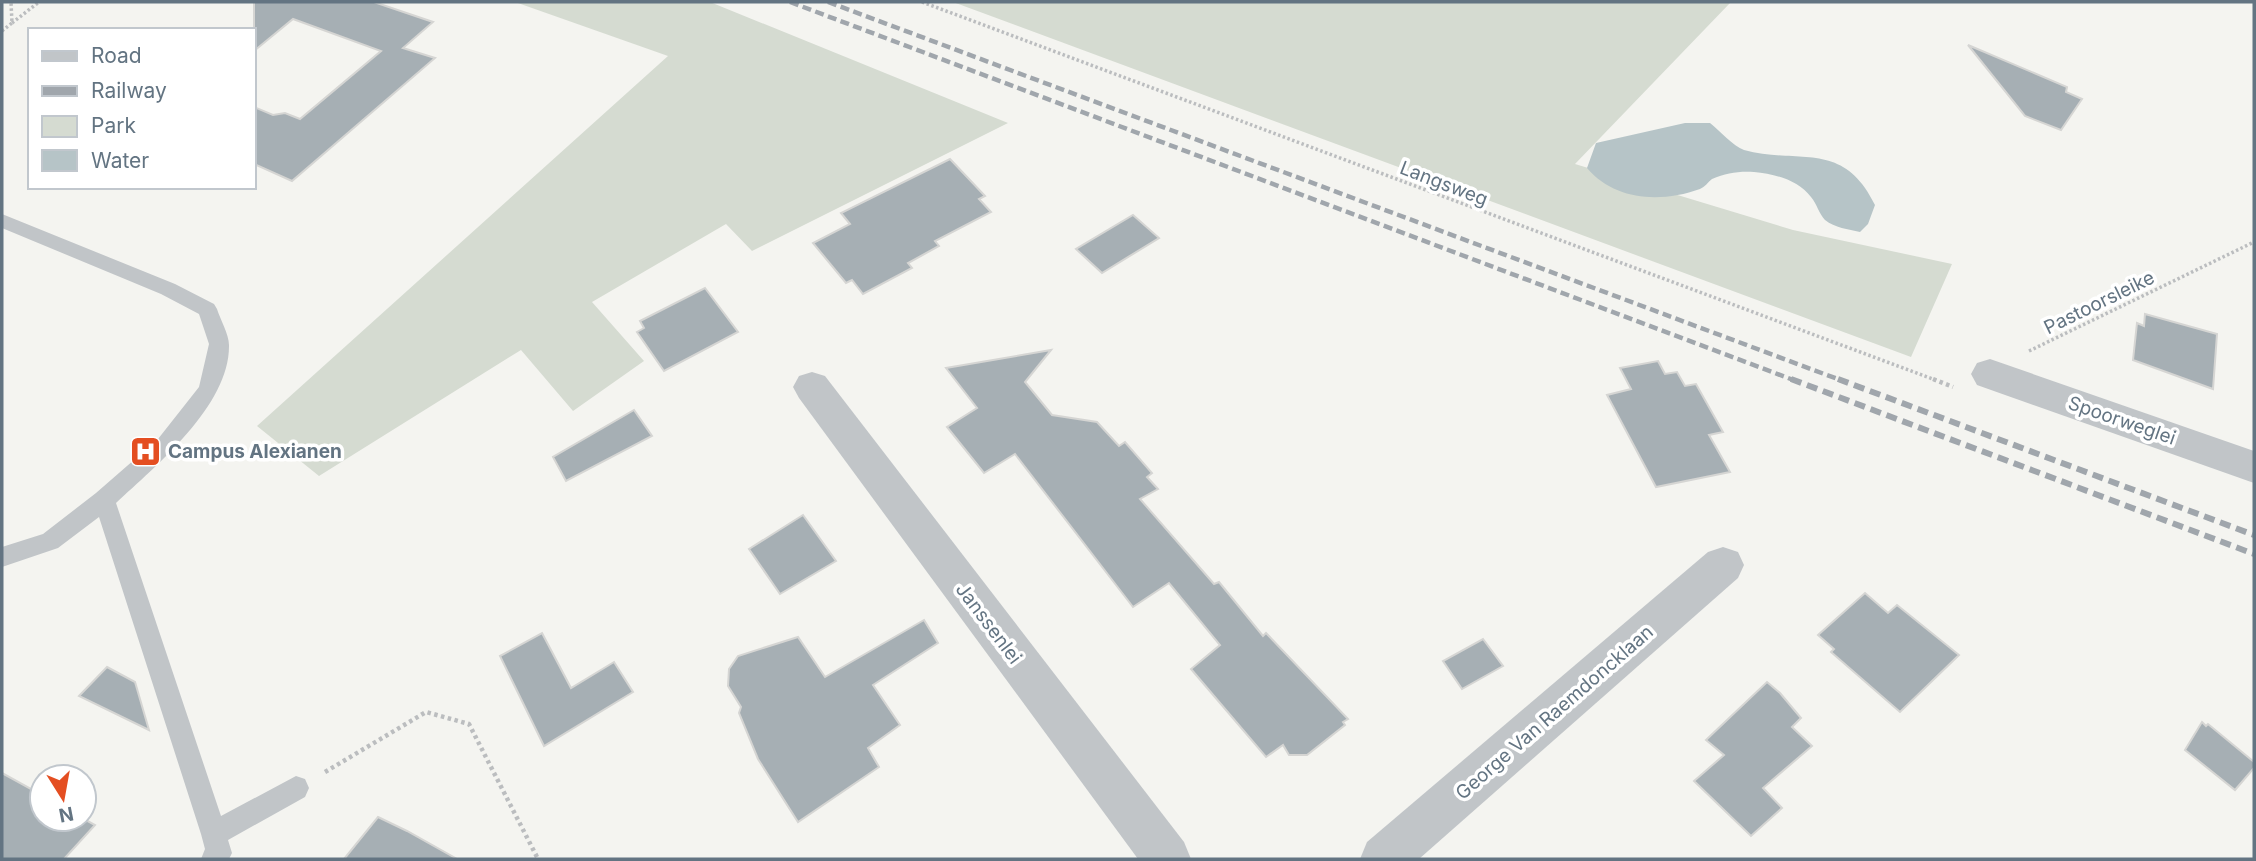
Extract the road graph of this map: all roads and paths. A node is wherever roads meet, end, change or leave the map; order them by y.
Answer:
1 (11, 2) edge
2 (39, 2) edge
3 (922, 2) edge
4 (12, 23) junction
5 (2, 31) edge
6 (2, 220) edge
7 (2254, 242) edge
8 (1973, 381) junction
9 (811, 387) dead end
10 (2254, 467) edge
11 (104, 500) junction
12 (2, 558) edge
13 (1723, 565) dead end
14 (296, 788) joint
15 (214, 847) edge
16 (538, 859) edge
17 (1167, 859) edge
18 (1384, 859) edge

1 - 4 path
2 - 4 path
3 - 8 path, Langsweg
4 - 5 path
6 - 11 lane
7 - 8 path, Pastoorsleike
8 - 10 street, Spoorweglei
9 - 17 street, Janssenlei
11 - 12 lane
11 - 15 lane
13 - 18 street, George Van Raemdoncklaan
14 - 15 lane
14 - 16 path

